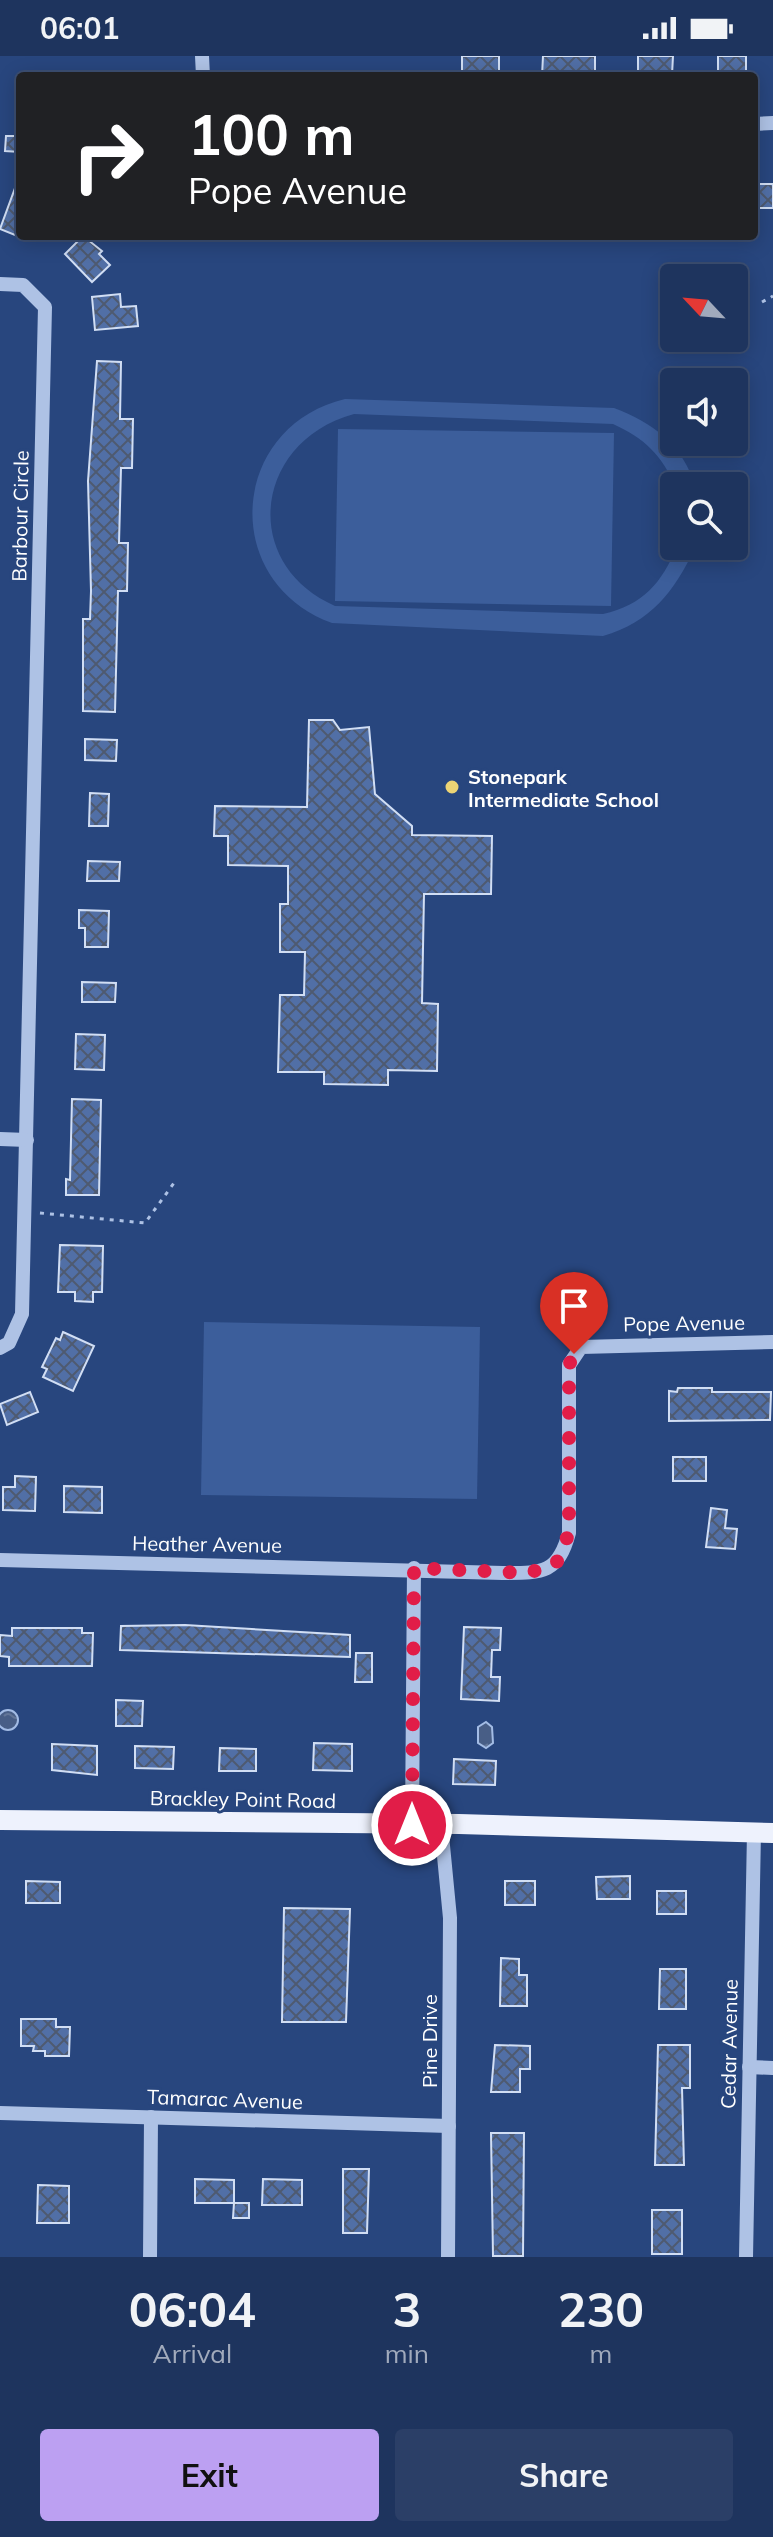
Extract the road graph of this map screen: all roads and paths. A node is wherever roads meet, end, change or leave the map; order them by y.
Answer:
1 (0, 284) edge
2 (773, 296) edge
3 (762, 302) dead end
4 (0, 1139) edge
5 (27, 1140) junction
6 (174, 1183) dead end
7 (25, 1211) junction
8 (773, 1342) edge
9 (0, 1348) edge
10 (0, 1560) edge
11 (414, 1568) junction
12 (0, 1820) edge
13 (412, 1825) junction
14 (441, 1825) junction
15 (763, 1832) edge
16 (749, 2067) junction
17 (773, 2068) edge
18 (0, 2113) edge
19 (151, 2117) junction
20 (449, 2126) junction
21 (150, 2257) edge
22 (448, 2257) edge
23 (746, 2257) edge

1 - 5 street, Barbour Circle
2 - 3 path
4 - 5 street
5 - 7 street, Barbour Circle
6 - 7 path
7 - 9 street, Barbour Circle
8 - 11 street, Pope Avenue
10 - 11 street, Heather Avenue
11 - 13 street
12 - 13 main road, Brackley Point Road
13 - 14 main road, Brackley Point Road
14 - 15 main road, Brackley Point Road
14 - 20 street, Pine Drive
15 - 16 street, Cedar Avenue
16 - 17 street
16 - 23 street, Cedar Avenue
18 - 19 street, Tamarac Avenue
19 - 20 street, Tamarac Avenue
19 - 21 street
20 - 22 street, Pine Drive

